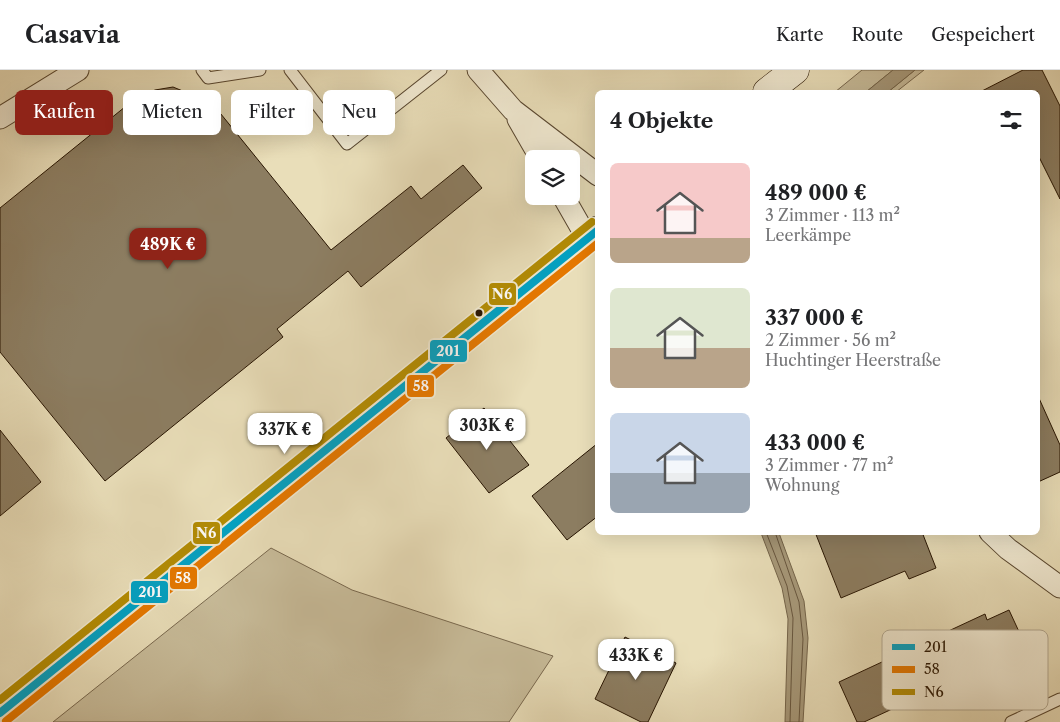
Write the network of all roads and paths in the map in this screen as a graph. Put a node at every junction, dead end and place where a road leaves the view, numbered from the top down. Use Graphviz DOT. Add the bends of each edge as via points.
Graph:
graph roads {
  1 [pos="78,70"];
  2 [pos="202,70"];
  3 [pos="260,70"];
  4 [pos="290,70"];
  5 [pos="441,70"];
  6 [pos="478,70"];
  7 [pos="795,70"];
  8 [pos="770,90"];
  9 [pos="513,110"];
  10 [pos="0,118"];
  11 [pos="536,150"];
  12 [pos="595,174"];
  13 [pos="570,205"];
  14 [pos="592,234"];
  15 [pos="993,535"];
  16 [pos="1060,587"];
  17 [pos="1060,699"];
  18 [pos="1048,705"];
  19 [pos="1037,710"];
  20 [pos="0,713"];
  21 [pos="1011,722"];
  1 -- 10 [label="street"];
  2 -- 3 [label="lane" via="208,78"];
  4 -- 5 [label="lane" via="347,144"];
  6 -- 9 [label="street"];
  7 -- 8 [label="main road"];
  9 -- 11 [label="street"];
  9 -- 12 [label="street"];
  13 -- 14 [label="street"];
  14 -- 20 [label="main road"];
  15 -- 16 [label="street"];
  17 -- 18 [label="lane"];
  19 -- 21 [label="lane"];
}
